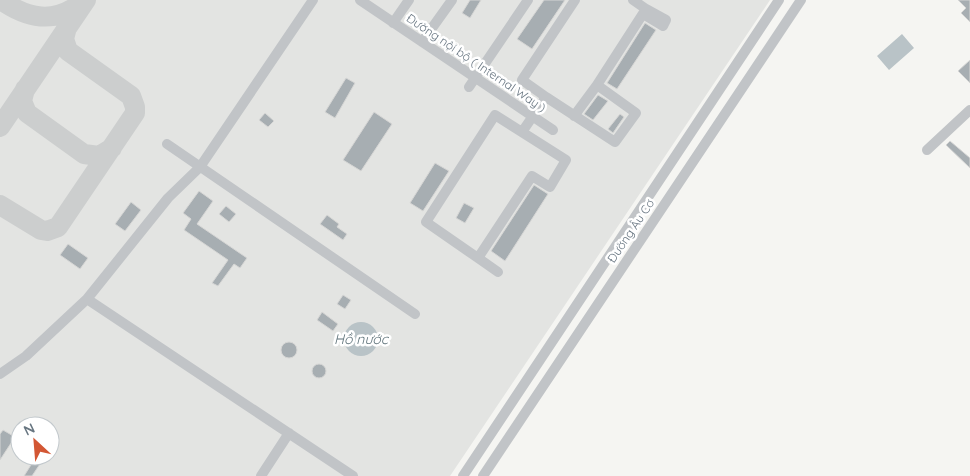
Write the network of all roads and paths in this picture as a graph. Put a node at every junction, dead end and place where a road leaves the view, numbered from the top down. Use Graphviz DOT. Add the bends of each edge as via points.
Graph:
graph roads {
  1 [pos="313,0"];
  2 [pos="360,0"];
  3 [pos="409,0"];
  4 [pos="452,0"];
  5 [pos="528,0"];
  6 [pos="575,0"];
  7 [pos="633,0"];
  8 [pos="779,0"];
  9 [pos="801,0"];
  10 [pos="393,23"];
  11 [pos="422,42"];
  12 [pos="475,78"];
  13 [pos="596,84"];
  14 [pos="469,87"];
  15 [pos="546,97"];
  16 [pos="970,110"];
  17 [pos="574,116"];
  18 [pos="533,117"];
  19 [pos="553,130"];
  20 [pos="522,132"];
  21 [pos="167,144"];
  22 [pos="927,150"];
  23 [pos="200,167"];
  24 [pos="478,258"];
  25 [pos="498,272"];
  26 [pos="88,299"];
  27 [pos="414,314"];
  28 [pos="0,374"];
  29 [pos="525,382"];
  30 [pos="540,391"];
  31 [pos="289,433"];
  32 [pos="261,476"];
  33 [pos="353,476"];
  34 [pos="463,476"];
  35 [pos="483,476"];
  1 -- 23 [label="street"];
  2 -- 10 [label="street, Đường nội bộ ( Internal Way )"];
  3 -- 10 [label="street"];
  4 -- 11 [label="street"];
  5 -- 12 [label="street"];
  6 -- 15 [label="street" via="522,80"];
  7 -- 13 [label="street" via="645,12"];
  8 -- 29 [label="street, Đường Âu Cơ"];
  9 -- 30 [label="street, Đường Âu Cơ"];
  10 -- 11 [label="street, Đường nội bộ ( Internal Way )"];
  11 -- 12 [label="street, Đường nội bộ ( Internal Way )"];
  12 -- 14 [label="street"];
  12 -- 18 [label="street, Đường nội bộ ( Internal Way )"];
  13 -- 17 [label="street"];
  13 -- 17 [label="street" via="636,113 614,142"];
  15 -- 17 [label="street"];
  15 -- 18 [label="street"];
  16 -- 22 [label="street"];
  18 -- 19 [label="street, Đường nội bộ ( Internal Way )"];
  18 -- 20 [label="street"];
  20 -- 24 [label="street" via="566,160 550,187 532,176"];
  20 -- 24 [label="street" via="496,115 426,222"];
  21 -- 23 [label="street"];
  23 -- 26 [label="street" via="168,198"];
  23 -- 27 [label="street"];
  24 -- 25 [label="street"];
  26 -- 28 [label="street" via="26,356"];
  26 -- 31 [label="street"];
  29 -- 30 [label="street"];
  29 -- 34 [label="street, Đường Âu Cơ"];
  30 -- 35 [label="street, Đường Âu Cơ"];
  31 -- 32 [label="street"];
  31 -- 33 [label="street"];
}
